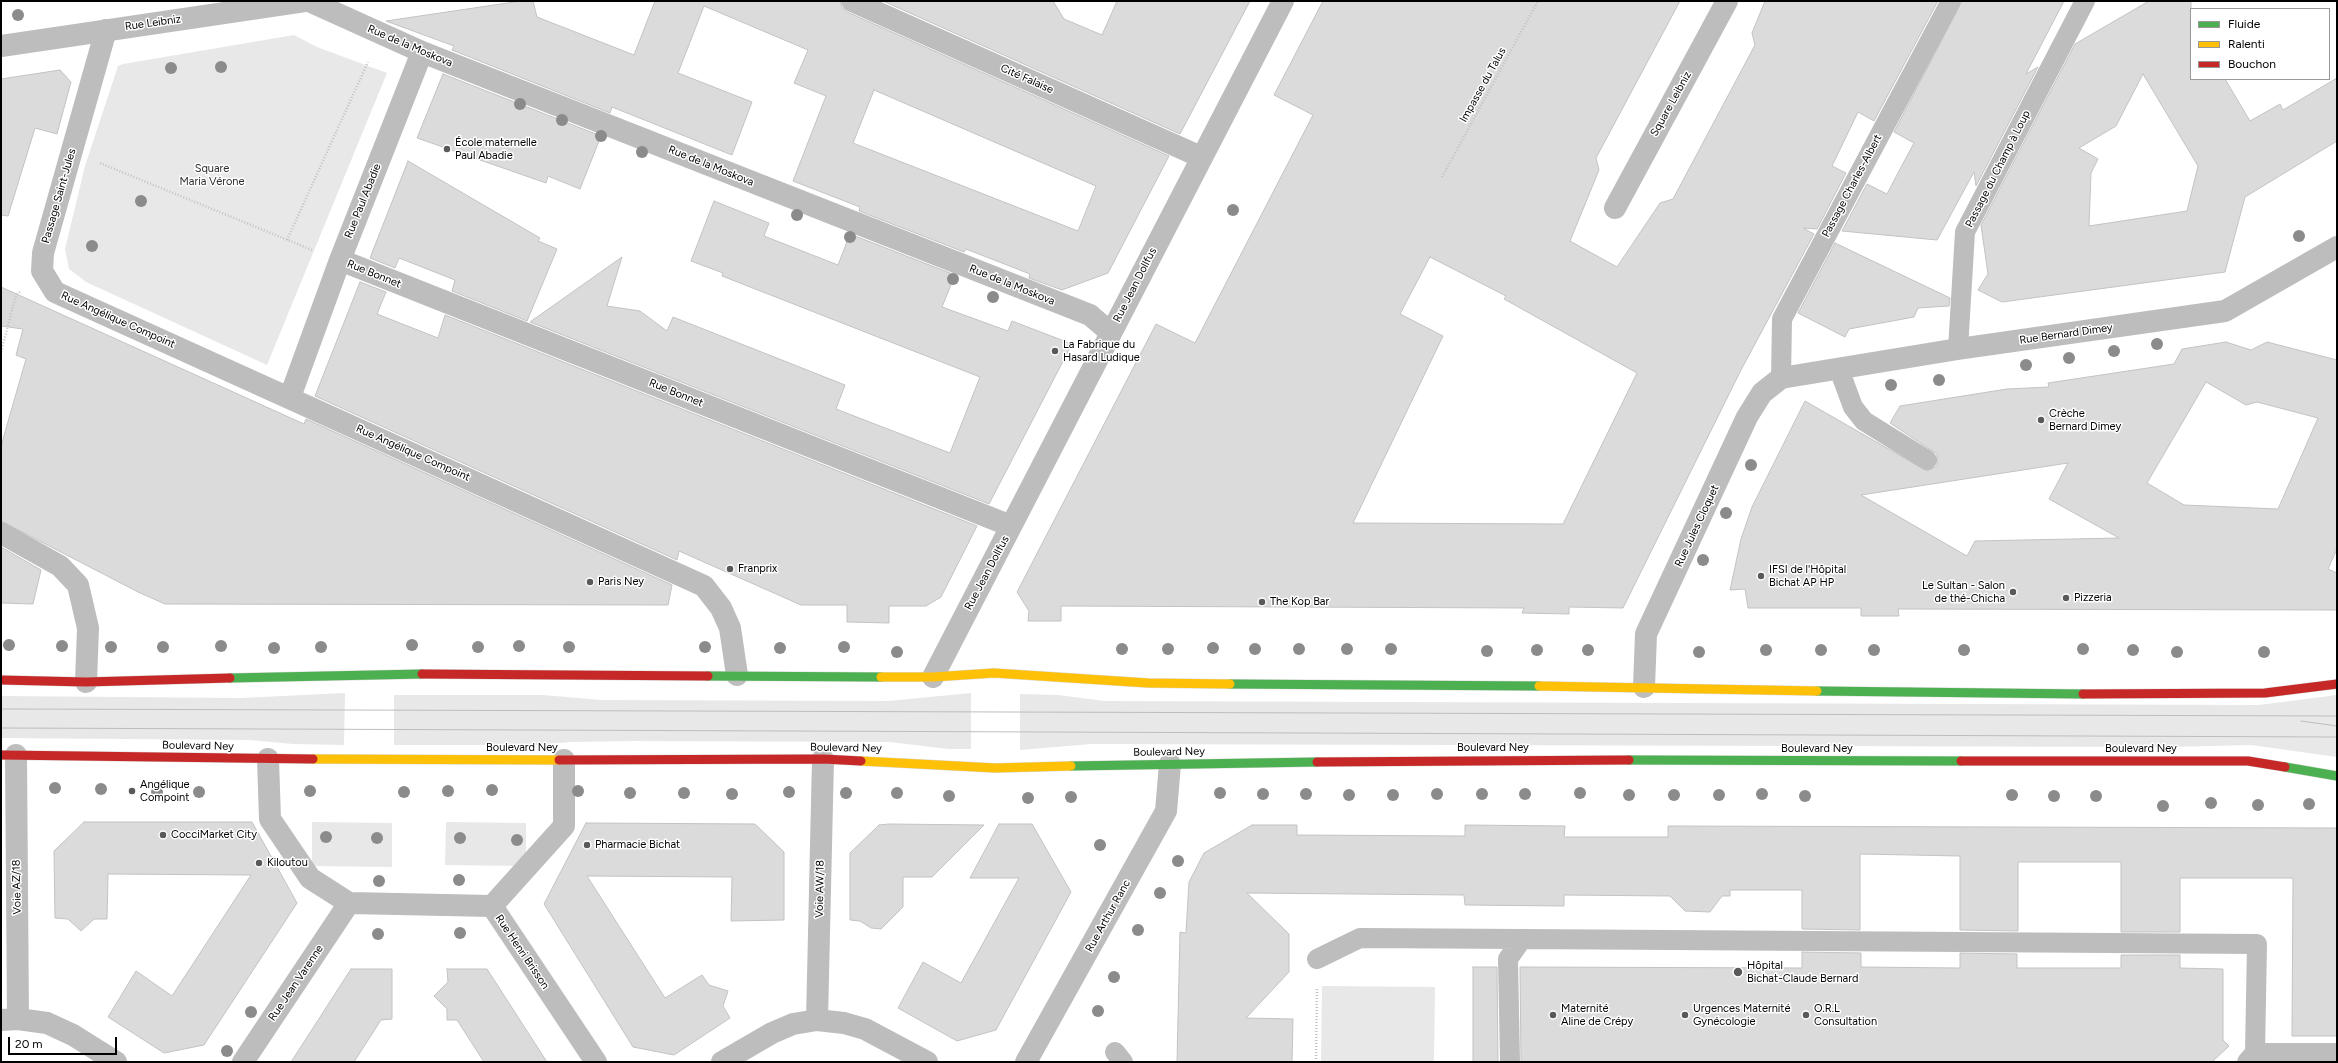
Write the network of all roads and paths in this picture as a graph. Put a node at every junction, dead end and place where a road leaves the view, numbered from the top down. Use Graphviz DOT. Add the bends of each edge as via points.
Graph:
graph roads {
  1 [pos="305,1"];
  2 [pos="309,1"];
  3 [pos="852,1"];
  4 [pos="1283,1"];
  5 [pos="1538,1"];
  6 [pos="1727,1"];
  7 [pos="1951,1"];
  8 [pos="2085,1"];
  9 [pos="106,30"];
  10 [pos="1,46"];
  11 [pos="422,52"];
  12 [pos="369,60"];
  13 [pos="72,152"];
  14 [pos="1201,157"];
  15 [pos="1442,177"];
  16 [pos="1614,208"];
  17 [pos="287,240"];
  18 [pos="2337,247"];
  19 [pos="340,260"];
  20 [pos="42,272"];
  21 [pos="1111,333"];
  22 [pos="1958,349"];
  23 [pos="1,352"];
  24 [pos="1839,369"];
  25 [pos="1781,378"];
  26 [pos="290,397"];
  27 [pos="1927,460"];
  28 [pos="1012,526"];
  29 [pos="1,534"];
  30 [pos="737,675"];
  31 [pos="933,676"];
  32 [pos="1,680"];
  33 [pos="86,682"];
  34 [pos="2337,684"];
  35 [pos="1644,687"];
  36 [pos="8,755"];
  37 [pos="268,759"];
  38 [pos="823,759"];
  39 [pos="564,760"];
  40 [pos="1170,764"];
  41 [pos="2337,776"];
  42 [pos="349,903"];
  43 [pos="492,906"];
  44 [pos="1522,939"];
  45 [pos="1317,959"];
  46 [pos="10,1019"];
  47 [pos="817,1020"];
  48 [pos="2337,1053"];
  49 [pos="2251,1058"];
  50 [pos="116,1062"];
  51 [pos="243,1062"];
  52 [pos="596,1062"];
  53 [pos="722,1062"];
  54 [pos="927,1062"];
  55 [pos="1026,1062"];
  56 [pos="1316,1062"];
  57 [pos="1510,1062"];
  1 -- 9 [label="street, Rue Leibniz"];
  2 -- 11 [label="street, Rue de la Moskova"];
  3 -- 14 [label="street, Cité Falaise"];
  4 -- 14 [label="street, Rue Jean Dollfus"];
  5 -- 15 [label="path, Impasse du Talus"];
  6 -- 16 [label="street, Square Leibniz"];
  7 -- 25 [label="lane, Passage Charles-Albert" via="1782,319"];
  8 -- 22 [label="lane, Passage du Champ à Loup" via="1965,232"];
  9 -- 10 [label="street, Rue Leibniz"];
  9 -- 13 [label="street, Passage Saint-Jules"];
  11 -- 19 [label="street, Rue Paul Abadie"];
  11 -- 21 [label="street, Rue de la Moskova" via="1090,315"];
  12 -- 17 [label="path"];
  13 -- 17 [label="path"];
  13 -- 20 [label="street, Passage Saint-Jules" via="43,253"];
  14 -- 21 [label="street, Rue Jean Dollfus"];
  17 -- 19 [label="path"];
  18 -- 22 [label="street, Rue Bernard Dimey" via="2225,311"];
  19 -- 26 [label="street, Rue Paul Abadie"];
  19 -- 28 [label="street, Rue Bonnet"];
  20 -- 23 [label="path" via="16,295"];
  20 -- 26 [label="street, Rue Angélique Compoint" via="55,292"];
  21 -- 28 [label="street, Rue Jean Dollfus"];
  22 -- 24 [label="street, Rue Bernard Dimey"];
  24 -- 25 [label="street, Rue Bernard Dimey"];
  24 -- 27 [label="lane" via="1853,407 1864,421"];
  25 -- 35 [label="street, Rue Jules Cloquet" via="1762,393 1747,417 1646,634"];
  26 -- 30 [label="street, Rue Angélique Compoint" via="704,586 721,608 730,628"];
  28 -- 31 [label="street, Rue Jean Dollfus"];
  29 -- 33 [label="street" via="60,566 78,585 88,628"];
  30 -- 31 [label="main road"];
  30 -- 33 [label="main road" via="368,674"];
  31 -- 35 [label="main road" via="994,673 1148,683"];
  32 -- 33 [label="main road"];
  34 -- 35 [label="main road" via="2264,693 2226,694 1919,693"];
  36 -- 37 [label="main road, Boulevard Ney"];
  36 -- 46 [label="street, Voie AZ/18"];
  37 -- 39 [label="main road, Boulevard Ney"];
  37 -- 42 [label="street" via="270,819 310,878"];
  38 -- 39 [label="main road, Boulevard Ney"];
  38 -- 40 [label="main road, Boulevard Ney" via="995,768"];
  38 -- 47 [label="street, Voie AW/18"];
  39 -- 43 [label="street, Rue Henri Brisson" via="564,826"];
  40 -- 41 [label="main road, Boulevard Ney" via="1392,760 2248,761"];
  40 -- 55 [label="street, Rue Arthur Ranc" via="1166,811"];
  42 -- 43 [label="street"];
  42 -- 51 [label="street, Rue Jean Varenne"];
  43 -- 52 [label="street, Rue Henri Brisson"];
  44 -- 45 [label="lane" via="1360,938"];
  44 -- 49 [label="lane" via="2257,944"];
  44 -- 57 [label="lane" via="1508,958"];
  45 -- 56 [label="path"];
  46 -- 50 [label="street" via="33,1020 62,1029"];
  47 -- 53 [label="street" via="793,1024 772,1033"];
  47 -- 54 [label="street" via="844,1023 865,1029"];
  48 -- 49 [label="lane"];
}
